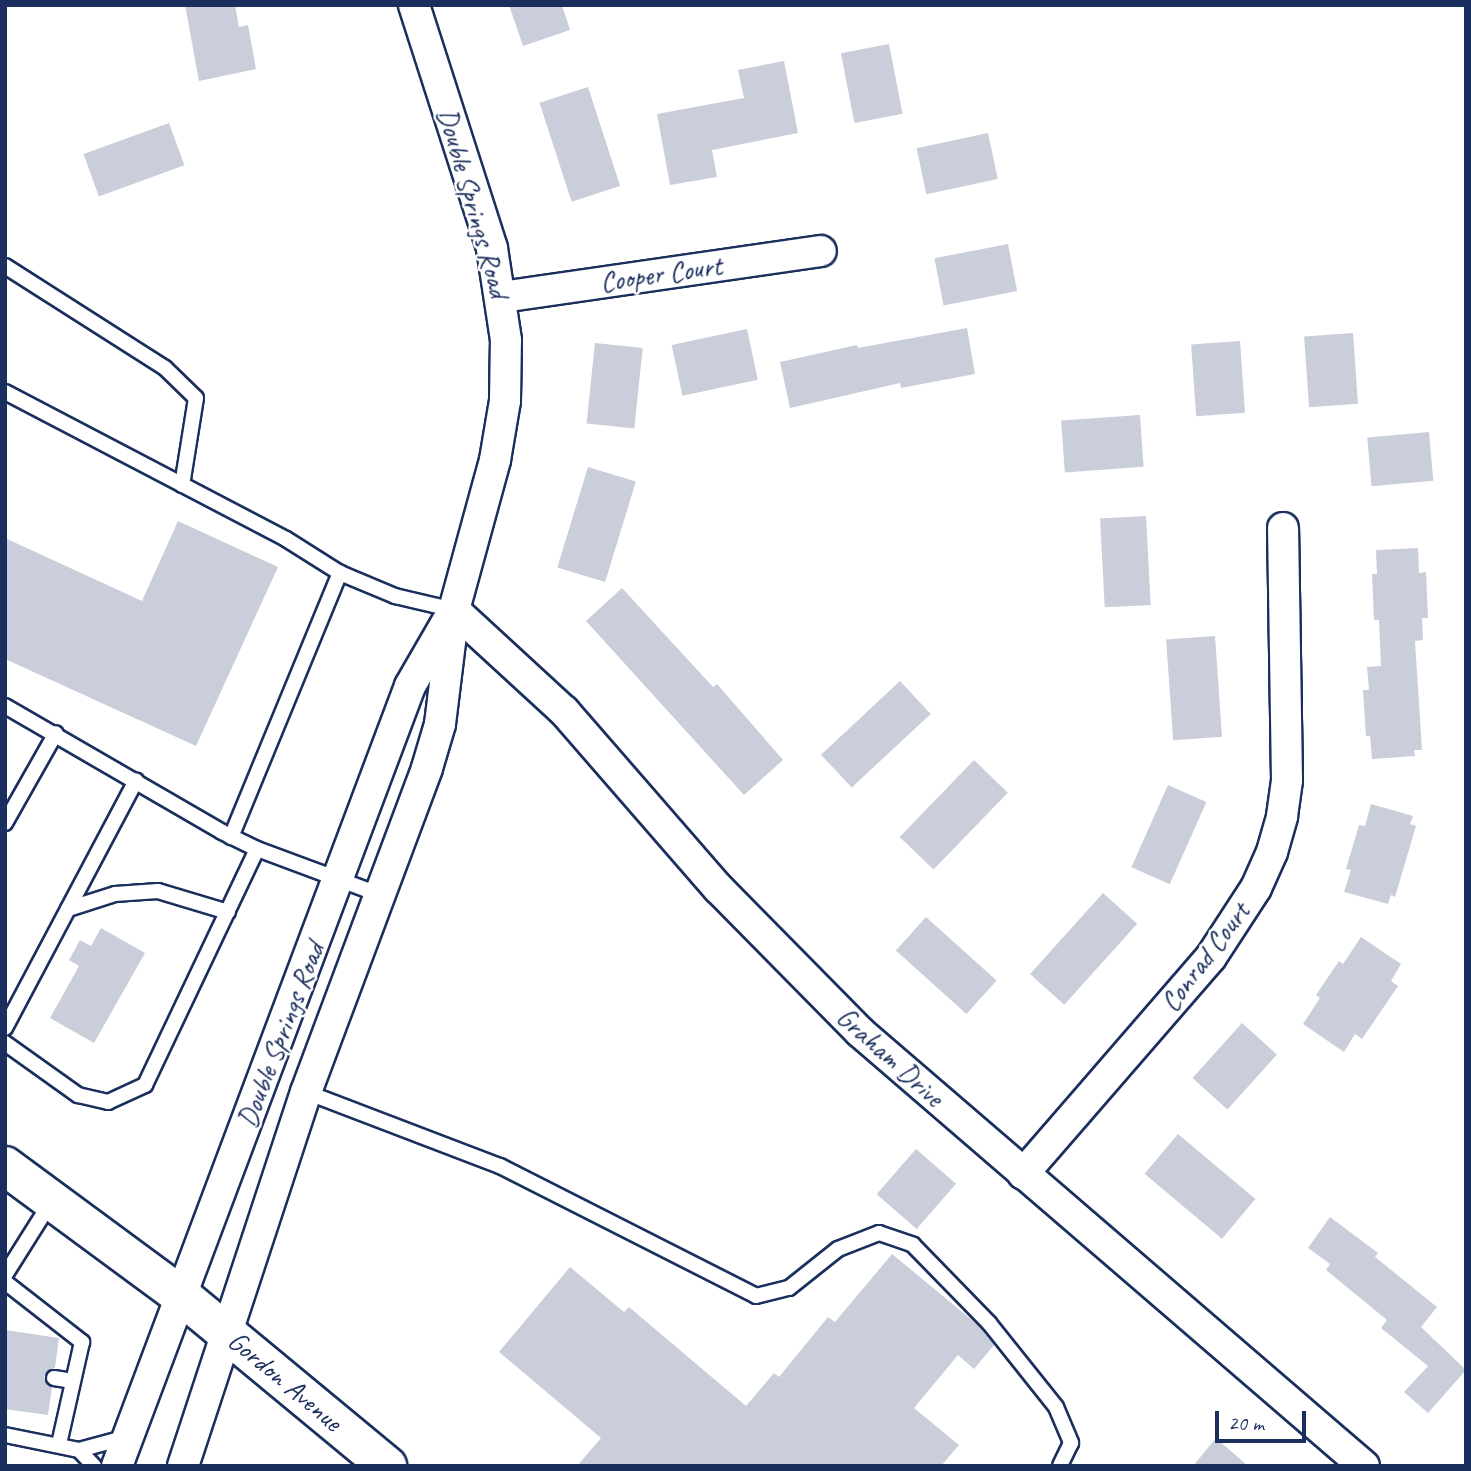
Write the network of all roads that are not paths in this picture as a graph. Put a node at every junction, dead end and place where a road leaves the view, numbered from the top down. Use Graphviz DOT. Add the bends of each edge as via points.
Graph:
graph roads {
  1 [pos="414,5"];
  2 [pos="821,251"];
  3 [pos="5,266"];
  4 [pos="502,297"];
  5 [pos="5,392"];
  6 [pos="182,485"];
  7 [pos="1283,528"];
  8 [pos="340,573"];
  9 [pos="454,610"];
  10 [pos="5,706"];
  11 [pos="56,733"];
  12 [pos="136,780"];
  13 [pos="5,823"];
  14 [pos="231,837"];
  15 [pos="257,849"];
  16 [pos="339,881"];
  17 [pos="378,894"];
  18 [pos="68,909"];
  19 [pos="228,912"];
  20 [pos="5,1028"];
  21 [pos="5,1042"];
  22 [pos="306,1092"];
  23 [pos="5,1166"];
  24 [pos="1023,1174"];
  25 [pos="52,1200"];
  26 [pos="5,1275"];
  27 [pos="5,1282"];
  28 [pos="183,1297"];
  29 [pos="228,1333"];
  30 [pos="54,1378"];
  31 [pos="73,1381"];
  32 [pos="5,1435"];
  33 [pos="129,1436"];
  34 [pos="59,1444"];
  35 [pos="79,1450"];
  36 [pos="94,1466"];
  37 [pos="117,1466"];
  38 [pos="183,1466"];
  39 [pos="387,1466"];
  40 [pos="1060,1466"];
  41 [pos="1364,1466"];
  1 -- 4 [label="street, Double Springs Road" via="492,248"];
  2 -- 4 [label="street, Cooper Court"];
  3 -- 6 [label="lane" via="165,368 196,398"];
  4 -- 9 [label="street, Double Springs Road" via="505,401 495,460"];
  5 -- 6 [label="lane"];
  6 -- 8 [label="lane"];
  7 -- 24 [label="street, Conrad Court" via="1287,780 1272,852 1242,912 1211,957"];
  8 -- 9 [label="lane" via="395,596"];
  8 -- 14 [label="lane"];
  9 -- 16 [label="street, Double Springs Road" via="410,686"];
  9 -- 17 [label="street, Double Springs Road" via="440,724"];
  9 -- 24 [label="street, Graham Drive" via="564,711 711,880 822,996"];
  10 -- 11 [label="lane"];
  11 -- 12 [label="lane"];
  11 -- 13 [label="lane"];
  12 -- 14 [label="lane"];
  12 -- 18 [label="lane"];
  14 -- 15 [label="lane"];
  15 -- 16 [label="lane"];
  15 -- 19 [label="lane"];
  16 -- 17 [label="lane"];
  16 -- 28 [label="street, Double Springs Road"];
  17 -- 22 [label="street, Double Springs Road"];
  18 -- 19 [label="lane" via="115,894 158,891"];
  18 -- 20 [label="lane"];
  19 -- 21 [label="lane" via="145,1085 108,1102 78,1095"];
  22 -- 29 [label="street, Double Springs Road"];
  22 -- 40 [label="lane" via="500,1166 756,1296 789,1287 838,1249 879,1233 914,1245 989,1324 1056,1407 1071,1443"];
  23 -- 25 [label="main road, Gordon Avenue"];
  24 -- 41 [label="street, Graham Drive"];
  25 -- 26 [label="lane"];
  25 -- 28 [label="main road, Gordon Avenue"];
  27 -- 31 [label="lane" via="82,1342"];
  28 -- 29 [label="main road, Gordon Avenue"];
  28 -- 33 [label="street, Double Springs Road"];
  29 -- 38 [label="street, Double Springs Road"];
  29 -- 39 [label="main road, Gordon Avenue"];
  30 -- 31 [label="lane"];
  31 -- 34 [label="lane"];
  32 -- 34 [label="lane"];
  33 -- 35 [label="lane"];
  33 -- 37 [label="street, Double Springs Road"];
  34 -- 35 [label="lane"];
  35 -- 36 [label="lane"];
}
